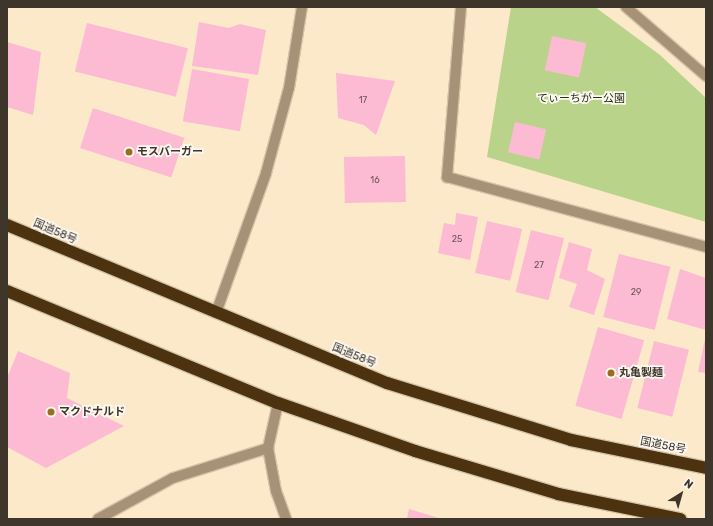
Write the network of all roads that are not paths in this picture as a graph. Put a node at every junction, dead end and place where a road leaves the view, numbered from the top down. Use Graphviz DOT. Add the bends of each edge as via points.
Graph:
graph roads {
  1 [pos="302,7"];
  2 [pos="461,7"];
  3 [pos="626,7"];
  4 [pos="706,76"];
  5 [pos="7,225"];
  6 [pos="706,247"];
  7 [pos="7,291"];
  8 [pos="216,313"];
  9 [pos="278,403"];
  10 [pos="268,448"];
  11 [pos="706,468"];
  12 [pos="98,519"];
  13 [pos="286,519"];
  14 [pos="680,519"];
  1 -- 8 [label="street" via="289,88 266,173"];
  2 -- 6 [label="street" via="447,177"];
  3 -- 4 [label="street"];
  5 -- 8 [label="highway, 国道58号"];
  7 -- 9 [label="highway"];
  8 -- 11 [label="highway, 国道58号" via="387,383 571,440"];
  9 -- 10 [label="street"];
  9 -- 14 [label="highway" via="415,451 558,494"];
  10 -- 12 [label="street" via="173,478"];
  10 -- 13 [label="street" via="276,492"];
}
